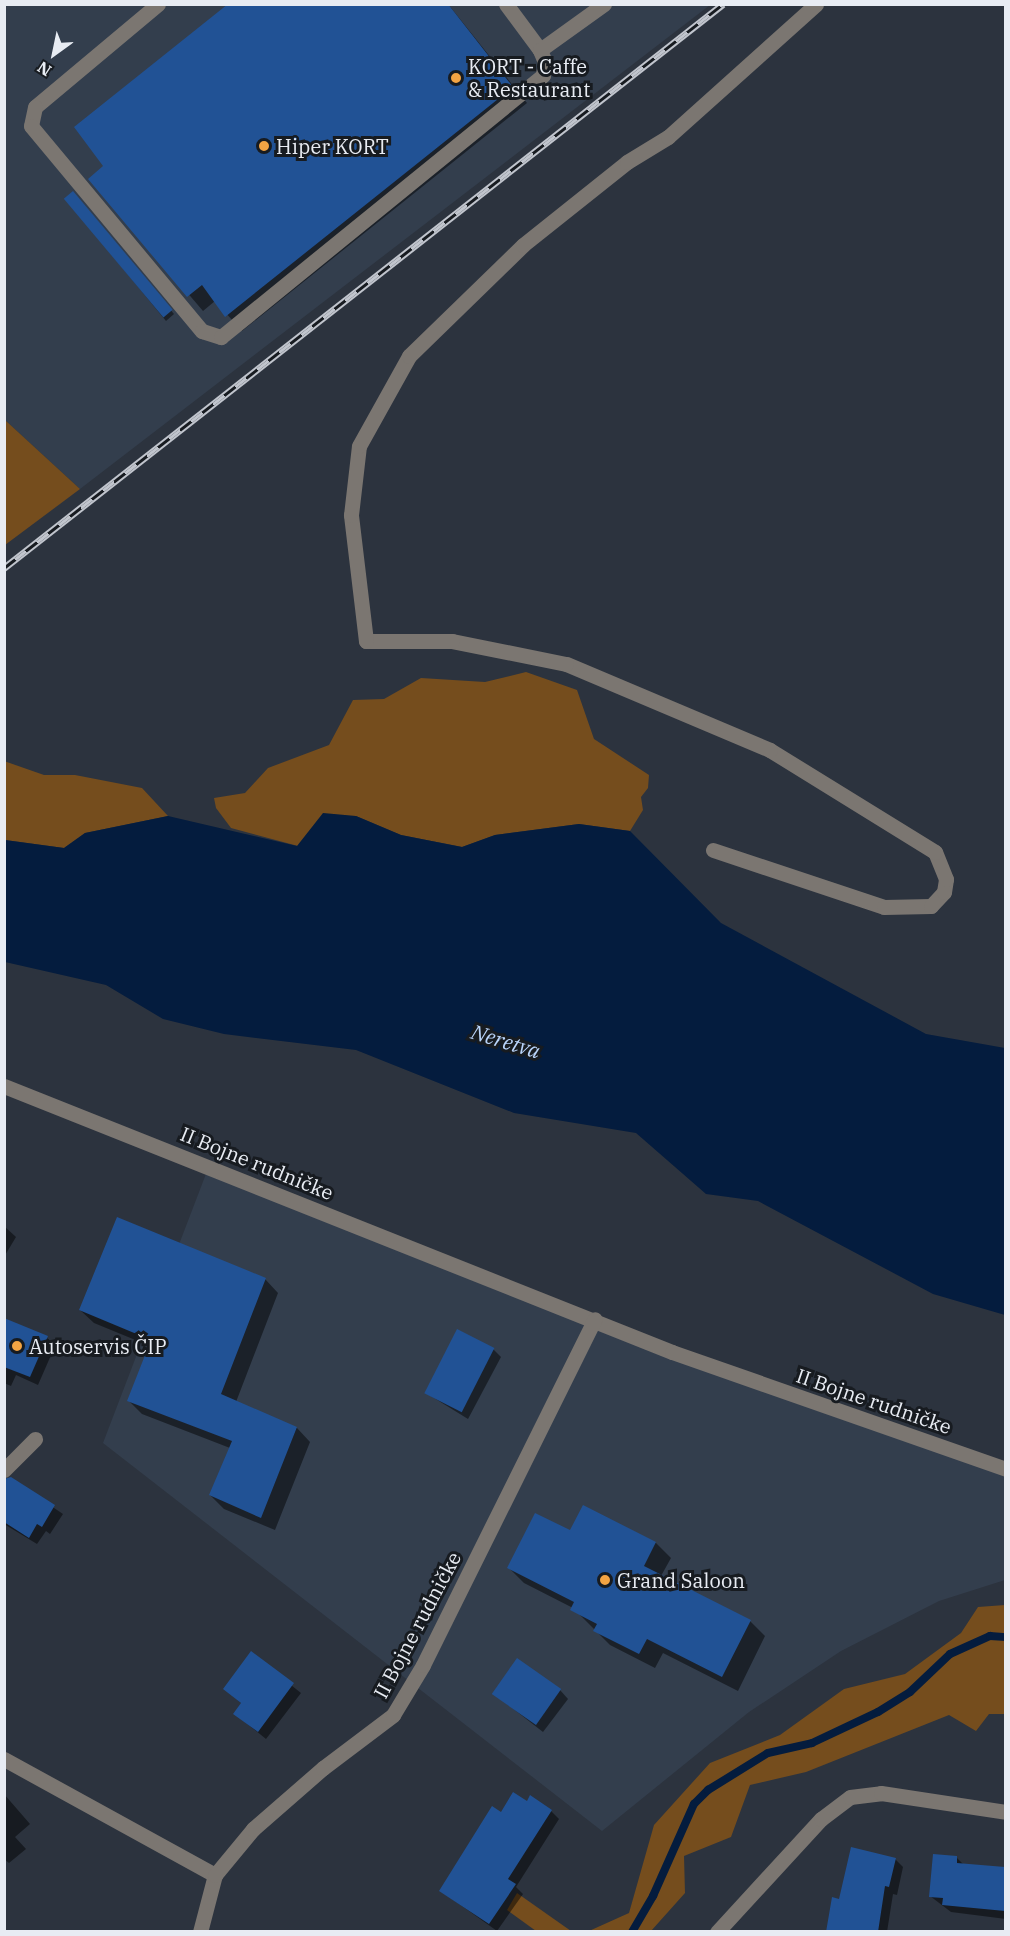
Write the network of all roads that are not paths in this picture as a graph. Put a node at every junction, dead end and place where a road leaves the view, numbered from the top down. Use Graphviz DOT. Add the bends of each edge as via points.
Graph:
graph roads {
  1 [pos="158,4"];
  2 [pos="506,4"];
  3 [pos="604,4"];
  4 [pos="816,4"];
  5 [pos="540,50"];
  6 [pos="713,850"];
  7 [pos="4,1086"];
  8 [pos="595,1319"];
  9 [pos="35,1439"];
  10 [pos="1005,1469"];
  11 [pos="4,1470"];
  12 [pos="4,1760"];
  13 [pos="1005,1812"];
  14 [pos="215,1875"];
  15 [pos="200,1932"];
  16 [pos="717,1932"];
  1 -- 5 [label="street" via="35,107 31,126 202,331 221,337 536,84 543,75 545,62"];
  2 -- 5 [label="street"];
  3 -- 5 [label="street"];
  4 -- 6 [label="street" via="668,137 627,162 524,245 417,348 359,446 351,515 366,641 453,641 566,664 770,750 934,852 946,879 944,892 930,906 884,908"];
  7 -- 8 [label="street, II Bojne rudničke"];
  8 -- 10 [label="street, II Bojne rudničke" via="672,1352"];
  8 -- 14 [label="street, II Bojne rudničke" via="423,1665 393,1715 323,1768 253,1829"];
  9 -- 11 [label="street"];
  12 -- 14 [label="street"];
  13 -- 16 [label="street" via="881,1793 850,1797 821,1819"];
  14 -- 15 [label="street, II Bojne rudničke"];
}
